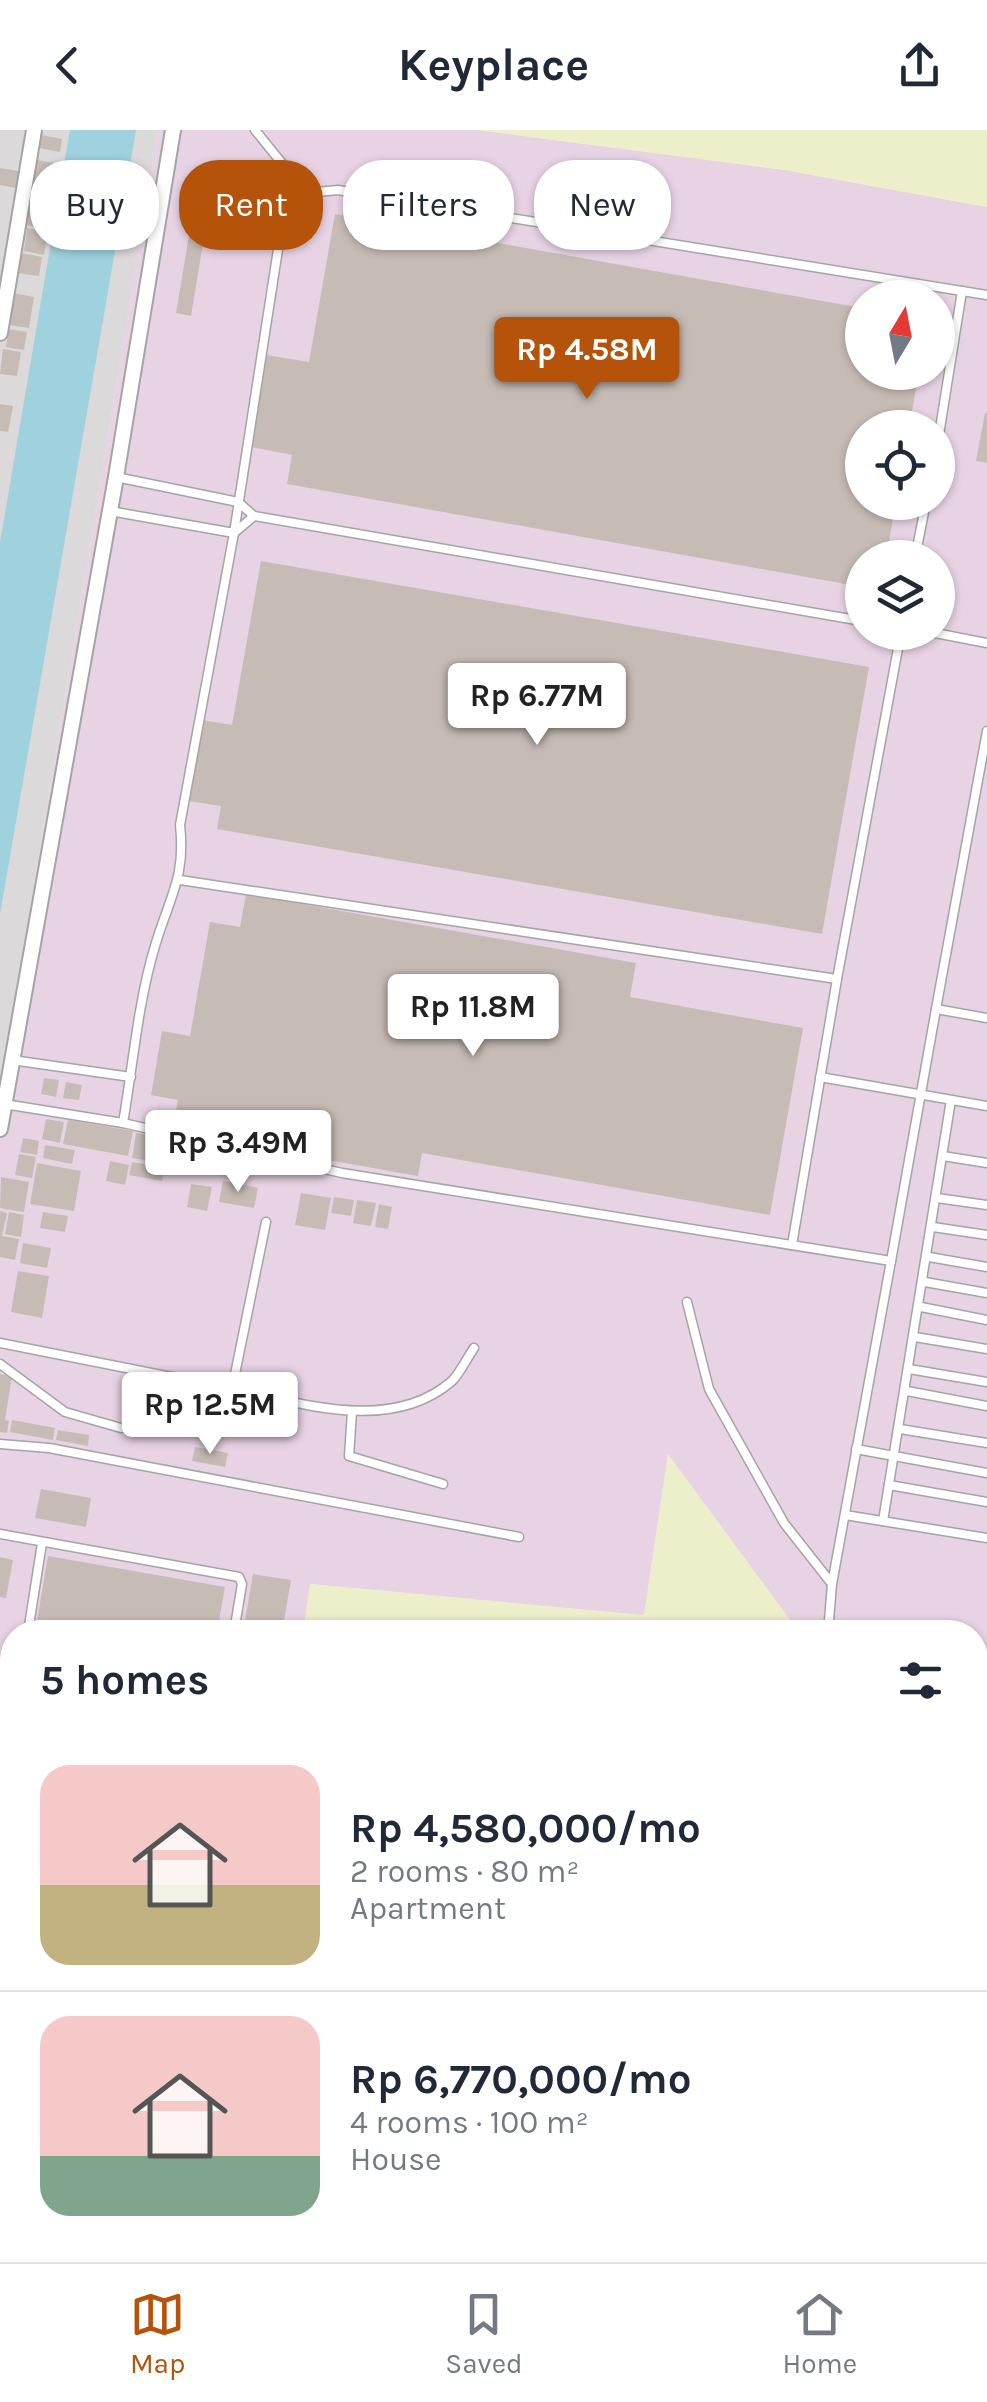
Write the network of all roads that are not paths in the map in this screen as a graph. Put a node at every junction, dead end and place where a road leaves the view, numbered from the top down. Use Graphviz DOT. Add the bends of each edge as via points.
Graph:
graph roads {
  1 [pos="34,130"];
  2 [pos="173,130"];
  3 [pos="254,130"];
  4 [pos="279,160"];
  5 [pos="323,191"];
  6 [pos="278,250"];
  7 [pos="962,291"];
  8 [pos="987,294"];
  9 [pos="0,333"];
  10 [pos="943,410"];
  11 [pos="116,477"];
  12 [pos="238,502"];
  13 [pos="110,511"];
  14 [pos="254,516"];
  15 [pos="234,533"];
  16 [pos="845,617"];
  17 [pos="955,637"];
  18 [pos="987,643"];
  19 [pos="898,650"];
  20 [pos="987,731"];
  21 [pos="180,880"];
  22 [pos="837,979"];
  23 [pos="936,1009"];
  24 [pos="987,1018"];
  25 [pos="12,1060"];
  26 [pos="131,1077"];
  27 [pos="820,1077"];
  28 [pos="920,1096"];
  29 [pos="951,1100"];
  30 [pos="4,1104"];
  31 [pos="987,1106"];
  32 [pos="122,1123"];
  33 [pos="0,1128"];
  34 [pos="944,1156"];
  35 [pos="987,1163"];
  36 [pos="937,1198"];
  37 [pos="987,1206"];
  38 [pos="266,1222"];
  39 [pos="933,1227"];
  40 [pos="987,1235"];
  41 [pos="792,1245"];
  42 [pos="928,1258"];
  43 [pos="891,1261"];
  44 [pos="987,1267"];
  45 [pos="924,1282"];
  46 [pos="987,1293"];
  47 [pos="686,1302"];
  48 [pos="920,1308"];
  49 [pos="987,1320"];
  50 [pos="915,1337"];
  51 [pos="0,1343"];
  52 [pos="474,1348"];
  53 [pos="987,1349"];
  54 [pos="0,1364"];
  55 [pos="909,1369"];
  56 [pos="987,1382"];
  57 [pos="232,1390"];
  58 [pos="907,1390"];
  59 [pos="987,1406"];
  60 [pos="352,1412"];
  61 [pos="121,1428"];
  62 [pos="900,1429"];
  63 [pos="987,1443"];
  64 [pos="0,1444"];
  65 [pos="856,1449"];
  66 [pos="895,1456"];
  67 [pos="987,1472"];
  68 [pos="443,1484"];
  69 [pos="890,1485"];
  70 [pos="987,1502"];
  71 [pos="845,1514"];
  72 [pos="883,1521"];
  73 [pos="0,1534"];
  74 [pos="519,1537"];
  75 [pos="987,1538"];
  76 [pos="42,1542"];
  77 [pos="832,1584"];
  78 [pos="30,1620"];
  79 [pos="236,1620"];
  80 [pos="829,1620"];
  1 -- 9 [label="street"];
  2 -- 11 [label="street"];
  3 -- 4 [label="lane"];
  5 -- 7 [label="lane"];
  6 -- 12 [label="lane"];
  7 -- 8 [label="lane"];
  7 -- 10 [label="lane"];
  11 -- 12 [label="lane"];
  11 -- 13 [label="street"];
  12 -- 14 [label="lane"];
  12 -- 15 [label="lane"];
  13 -- 15 [label="lane"];
  13 -- 25 [label="street"];
  14 -- 15 [label="lane"];
  14 -- 16 [label="lane"];
  15 -- 21 [label="lane" via="180,825"];
  17 -- 18 [label="lane"];
  19 -- 22 [label="lane"];
  20 -- 23 [label="lane"];
  21 -- 22 [label="lane"];
  21 -- 26 [label="lane" via="154,946"];
  22 -- 27 [label="lane"];
  23 -- 24 [label="lane"];
  23 -- 28 [label="lane"];
  25 -- 26 [label="lane"];
  25 -- 30 [label="street"];
  26 -- 32 [label="lane"];
  27 -- 28 [label="lane"];
  27 -- 41 [label="lane"];
  28 -- 29 [label="lane"];
  28 -- 43 [label="lane"];
  29 -- 31 [label="lane"];
  29 -- 34 [label="lane"];
  30 -- 32 [label="lane"];
  30 -- 33 [label="street"];
  32 -- 41 [label="lane" via="342,1174"];
  34 -- 35 [label="lane"];
  34 -- 36 [label="lane"];
  36 -- 37 [label="lane"];
  36 -- 39 [label="lane"];
  38 -- 57 [label="lane"];
  39 -- 40 [label="lane"];
  39 -- 42 [label="lane"];
  41 -- 43 [label="lane"];
  42 -- 44 [label="lane"];
  42 -- 45 [label="lane"];
  43 -- 65 [label="lane"];
  45 -- 46 [label="lane"];
  45 -- 48 [label="lane"];
  47 -- 77 [label="lane" via="709,1389 784,1523"];
  48 -- 49 [label="lane"];
  48 -- 50 [label="lane"];
  50 -- 53 [label="lane"];
  50 -- 55 [label="lane"];
  51 -- 57 [label="lane"];
  52 -- 60 [label="lane" via="452,1380 422,1398"];
  54 -- 61 [label="lane" via="64,1412"];
  55 -- 56 [label="lane"];
  55 -- 58 [label="lane"];
  57 -- 60 [label="lane"];
  58 -- 59 [label="lane"];
  58 -- 62 [label="lane"];
  60 -- 68 [label="lane" via="349,1456"];
  62 -- 63 [label="lane"];
  62 -- 66 [label="lane"];
  64 -- 74 [label="lane"];
  65 -- 66 [label="lane"];
  65 -- 71 [label="lane"];
  66 -- 67 [label="lane"];
  66 -- 69 [label="lane"];
  69 -- 70 [label="lane"];
  69 -- 72 [label="lane"];
  71 -- 72 [label="lane"];
  71 -- 77 [label="lane"];
  72 -- 75 [label="lane"];
  73 -- 76 [label="lane"];
  76 -- 78 [label="lane"];
  76 -- 79 [label="lane" via="239,1576"];
  77 -- 80 [label="lane"];
}
